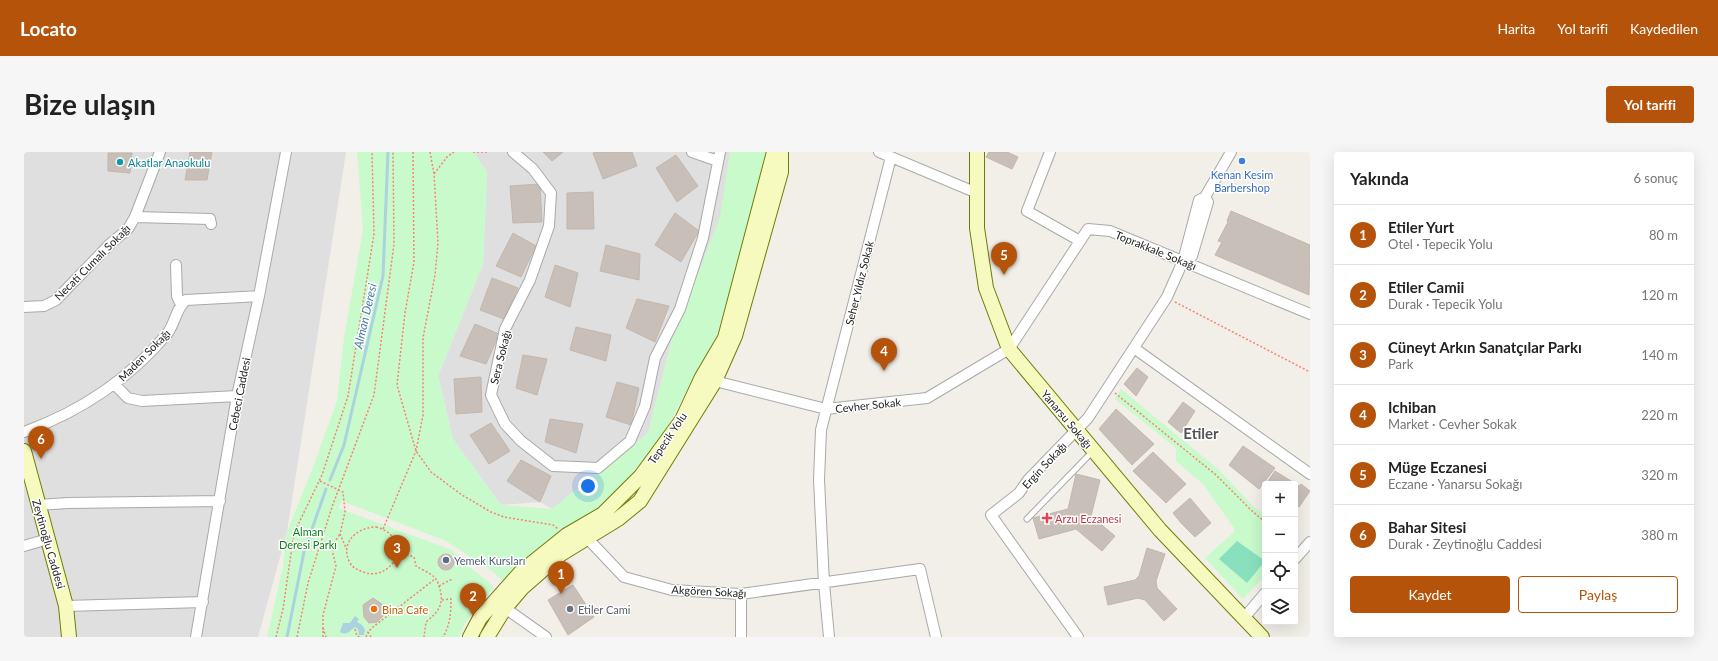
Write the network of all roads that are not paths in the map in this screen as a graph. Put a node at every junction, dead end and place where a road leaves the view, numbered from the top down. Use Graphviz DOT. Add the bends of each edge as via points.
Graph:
graph roads {
  1 [pos="160,152"];
  2 [pos="286,152"];
  3 [pos="513,152"];
  4 [pos="692,152"];
  5 [pos="774,152"];
  6 [pos="781,152"];
  7 [pos="879,152"];
  8 [pos="977,152"];
  9 [pos="1050,152"];
  10 [pos="1230,152"];
  11 [pos="719,156"];
  12 [pos="891,157"];
  13 [pos="977,193"];
  14 [pos="135,217"];
  15 [pos="211,224"];
  16 [pos="1080,241"];
  17 [pos="1182,261"];
  18 [pos="176,265"];
  19 [pos="260,296"];
  20 [pos="180,305"];
  21 [pos="24,307"];
  22 [pos="1310,314"];
  23 [pos="1134,348"];
  24 [pos="1009,349"];
  25 [pos="709,379"];
  26 [pos="114,384"];
  27 [pos="237,396"];
  28 [pos="826,409"];
  29 [pos="1077,430"];
  30 [pos="24,432"];
  31 [pos="1094,450"];
  32 [pos="24,451"];
  33 [pos="1310,474"];
  34 [pos="220,501"];
  35 [pos="38,505"];
  36 [pos="1027,520"];
  37 [pos="578,534"];
  38 [pos="48,539"];
  39 [pos="1310,542"];
  40 [pos="24,546"];
  41 [pos="1298,556"];
  42 [pos="824,583"];
  43 [pos="741,594"];
  44 [pos="1262,597"];
  45 [pos="203,602"];
  46 [pos="500,604"];
  47 [pos="66,606"];
  48 [pos="1244,618"];
  49 [pos="531,626"];
  50 [pos="1256,635"];
  51 [pos="69,637"];
  52 [pos="196,637"];
  53 [pos="470,637"];
  54 [pos="487,637"];
  55 [pos="537,637"];
  56 [pos="546,637"];
  57 [pos="742,637"];
  58 [pos="829,637"];
  59 [pos="936,637"];
  60 [pos="1078,637"];
  1 -- 14 [label="street, Necati Cumalı Sokağı"];
  2 -- 19 [label="street, Cebeci Caddesi"];
  3 -- 11 [label="street, Sera Sokağı" via="532,169 551,193 549,226 530,280 506,329 491,395 506,424 521,441 553,466 598,468 630,441 645,406 655,358 680,309 704,238"];
  4 -- 11 [label="street"];
  5 -- 25 [label="main road, Tepecik Yolu" via="725,338"];
  6 -- 25 [label="main road, Tepecik Yolu" via="781,172 736,336"];
  7 -- 12 [label="street"];
  8 -- 13 [label="main road, Yanarsu Sokağı"];
  9 -- 16 [label="street" via="1027,211"];
  10 -- 17 [label="street, Ergin Sokağı" via="1205,197 1199,200"];
  12 -- 13 [label="street"];
  12 -- 28 [label="street, Seher Yıldız Sokak"];
  13 -- 24 [label="main road, Yanarsu Sokağı" via="977,228 986,288"];
  14 -- 15 [label="street" via="210,219"];
  14 -- 21 [label="street, Necati Cumalı Sokağı" via="128,229 56,300 44,306"];
  16 -- 17 [label="street, Toprakkale Sokağı" via="1088,229 1110,231"];
  16 -- 24 [label="street, Toprakkale Sokağı"];
  17 -- 22 [label="street, Toprakkale Sokağı"];
  17 -- 23 [label="street, Ergin Sokağı" via="1167,297"];
  18 -- 20 [label="street" via="177,296"];
  19 -- 20 [label="street" via="195,298"];
  19 -- 27 [label="street, Cebeci Caddesi"];
  20 -- 26 [label="street, Maden Sokağı" via="168,333"];
  23 -- 29 [label="street, Ergin Sokağı" via="1088,418"];
  23 -- 33 [label="street"];
  24 -- 28 [label="street, Cevher Sokak" via="927,398"];
  24 -- 29 [label="main road, Yanarsu Sokağı"];
  25 -- 28 [label="street, Cevher Sokak"];
  25 -- 37 [label="main road, Tepecik Yolu" via="641,476 603,514"];
  26 -- 27 [label="street" via="128,398 142,401"];
  26 -- 30 [label="street, Maden Sokağı" via="46,425"];
  27 -- 34 [label="street, Cebeci Caddesi"];
  28 -- 42 [label="street, Seher Yıldız Sokak" via="821,430 818,480"];
  29 -- 31 [label="main road, Yanarsu Sokağı"];
  29 -- 60 [label="street, Ergin Sokağı" via="1028,480 1019,493 991,515"];
  31 -- 36 [label="lane"];
  31 -- 48 [label="main road, Yanarsu Sokağı" via="1160,530"];
  32 -- 35 [label="main road, Zeytinoğlu Caddesi"];
  34 -- 35 [label="street"];
  34 -- 45 [label="street, Cebeci Caddesi"];
  35 -- 38 [label="main road, Zeytinoğlu Caddesi"];
  37 -- 43 [label="street, Akgören Sokağı" via="624,577 672,590"];
  37 -- 46 [label="main road, Tepecik Yolu" via="561,554"];
  37 -- 46 [label="main road, Tepecik Yolu" via="521,572"];
  38 -- 40 [label="street"];
  38 -- 47 [label="main road, Zeytinoğlu Caddesi"];
  39 -- 41 [label="street"];
  42 -- 43 [label="street, Akgören Sokağı"];
  42 -- 58 [label="street"];
  42 -- 59 [label="street, Akgören Sokağı" via="920,569"];
  43 -- 57 [label="street"];
  44 -- 48 [label="street"];
  45 -- 47 [label="street"];
  45 -- 52 [label="street, Cebeci Caddesi"];
  46 -- 49 [label="street"];
  46 -- 53 [label="main road, Tepecik Yolu" via="480,618"];
  46 -- 54 [label="main road, Tepecik Yolu"];
  47 -- 51 [label="main road, Zeytinoğlu Caddesi"];
  48 -- 50 [label="main road, Yanarsu Sokağı"];
  49 -- 55 [label="street"];
  49 -- 56 [label="street"];
}
